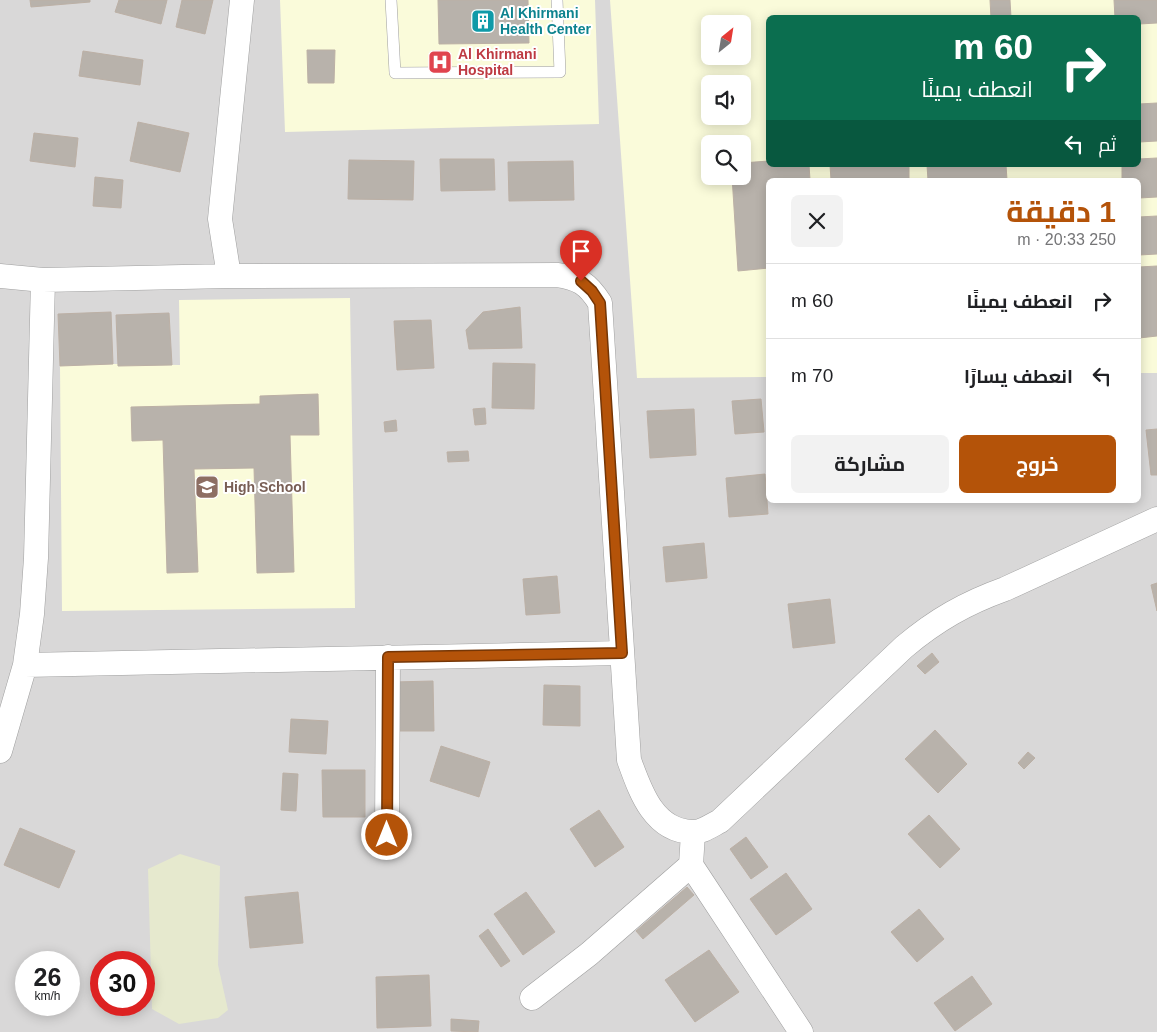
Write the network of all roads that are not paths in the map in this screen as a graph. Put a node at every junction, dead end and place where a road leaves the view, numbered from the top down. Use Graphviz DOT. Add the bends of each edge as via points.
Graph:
graph roads {
  1 [pos="242,0"];
  2 [pos="391,0"];
  3 [pos="557,0"];
  4 [pos="0,276"];
  5 [pos="229,276"];
  6 [pos="43,280"];
  7 [pos="1157,519"];
  8 [pos="622,653"];
  9 [pos="388,657"];
  10 [pos="26,665"];
  11 [pos="0,751"];
  12 [pos="692,833"];
  13 [pos="387,835"];
  14 [pos="691,865"];
  15 [pos="532,998"];
  16 [pos="801,1032"];
  1 -- 5 [label="street" via="220,219"];
  2 -- 3 [label="lane" via="396,73 405,73 560,72"];
  4 -- 6 [label="street"];
  5 -- 6 [label="street"];
  5 -- 8 [label="street" via="557,275 581,281 592,291 600,303"];
  6 -- 10 [label="street" via="36,558"];
  7 -- 12 [label="street" via="979,598 936,622 904,647 720,821"];
  8 -- 9 [label="street"];
  8 -- 12 [label="street" via="629,760 637,782 647,804 661,820"];
  9 -- 10 [label="street"];
  9 -- 13 [label="street"];
  10 -- 11 [label="street"];
  12 -- 14 [label="street"];
  14 -- 15 [label="street" via="589,954"];
  14 -- 16 [label="street"];
}
